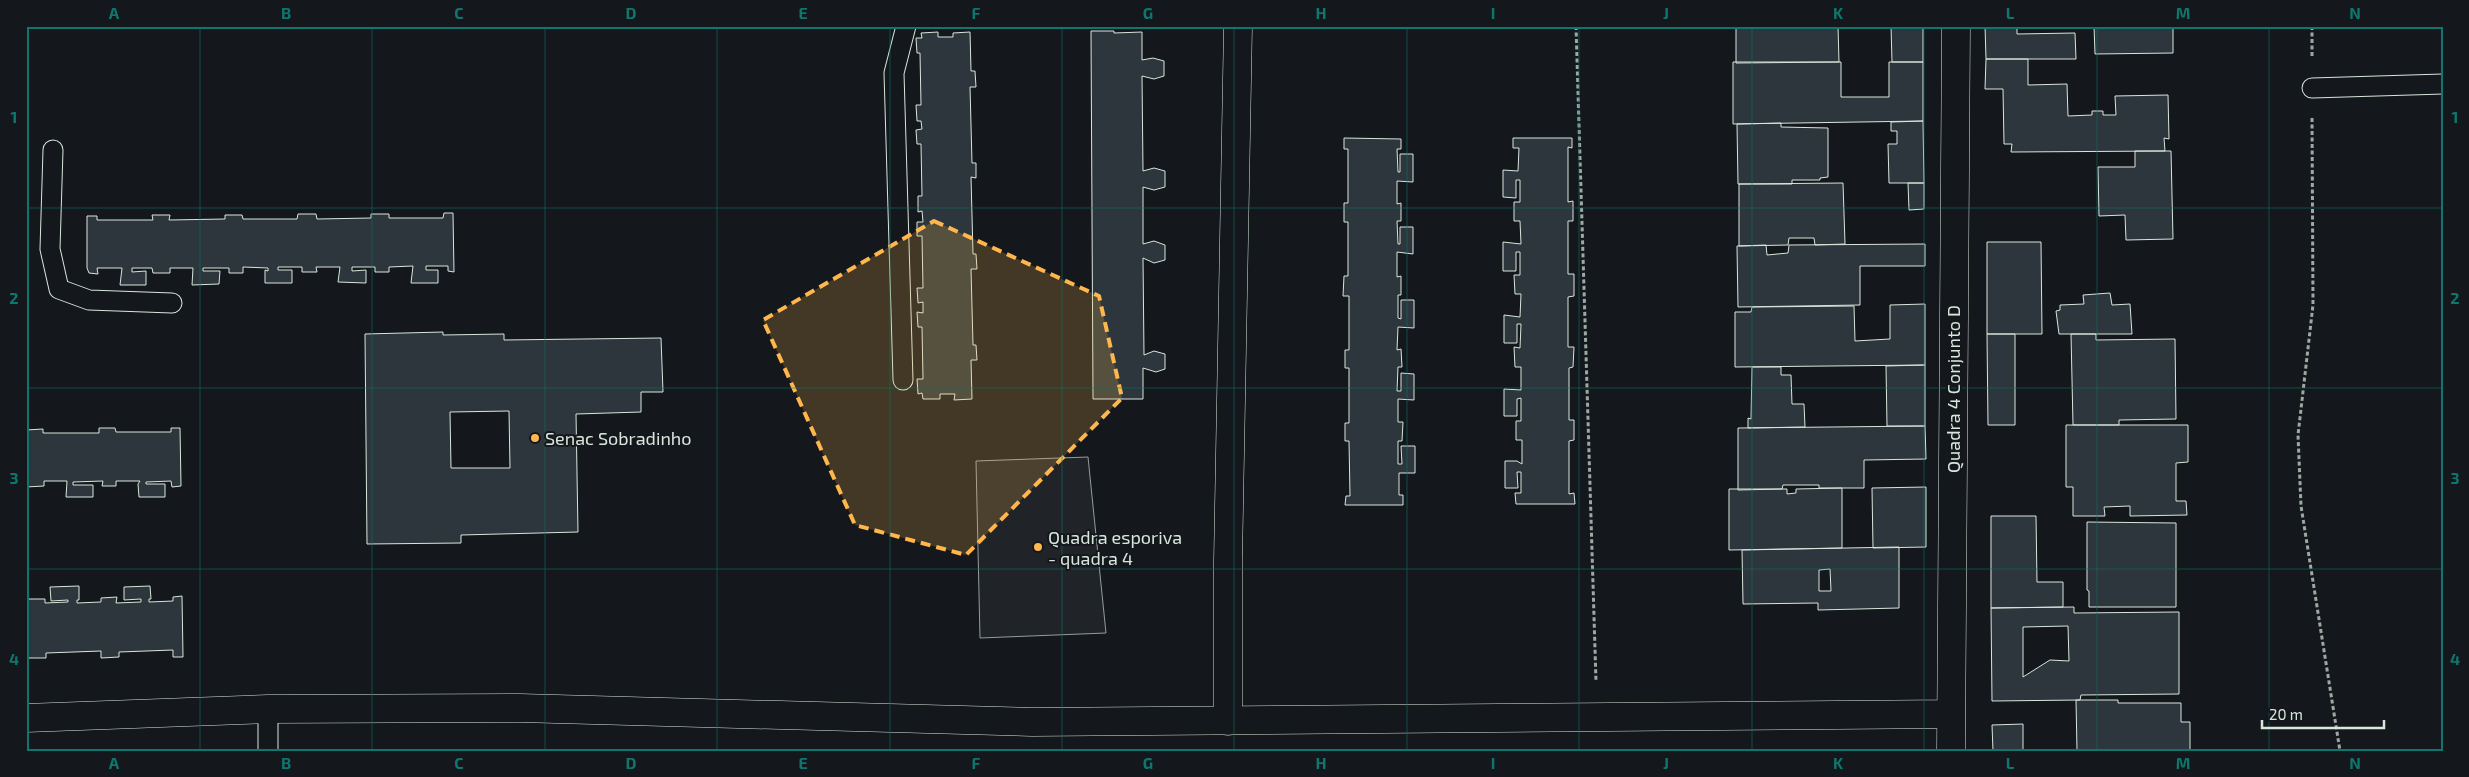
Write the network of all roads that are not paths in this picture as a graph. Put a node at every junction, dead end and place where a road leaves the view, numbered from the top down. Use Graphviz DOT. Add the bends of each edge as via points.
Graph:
graph roads {
  1 [pos="906,26"];
  2 [pos="1238,26"];
  3 [pos="1956,26"];
  4 [pos="2443,84"];
  5 [pos="2312,88"];
  6 [pos="53,150"];
  7 [pos="172,303"];
  8 [pos="903,380"];
  9 [pos="268,709"];
  10 [pos="1950,714"];
  11 [pos="26,718"];
  12 [pos="1228,721"];
  13 [pos="268,751"];
  14 [pos="1951,751"];
  1 -- 8 [label="lane" via="894,73"];
  2 -- 12 [label="street"];
  3 -- 10 [label="street, Quadra 4 Conjunto D"];
  4 -- 5 [label="lane"];
  6 -- 7 [label="lane" via="50,248 59,289 89,300"];
  9 -- 11 [label="street"];
  9 -- 12 [label="street" via="520,708 994,722"];
  9 -- 13 [label="lane"];
  10 -- 12 [label="street"];
  10 -- 14 [label="street, Quadra 4 Conjunto D"];
}
